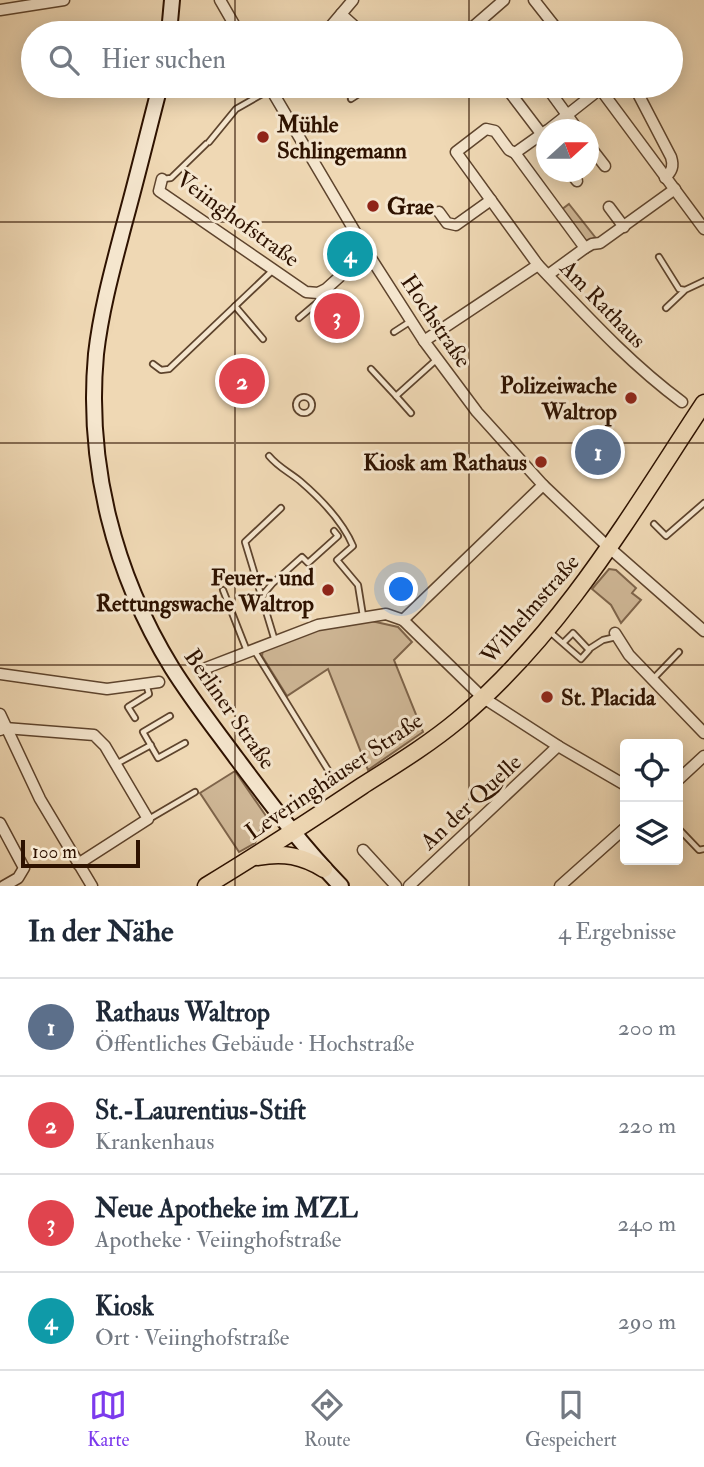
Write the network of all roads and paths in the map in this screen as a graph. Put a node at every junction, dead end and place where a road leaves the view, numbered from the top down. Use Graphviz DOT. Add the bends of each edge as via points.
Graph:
graph roads {
  1 [pos="64,0"];
  2 [pos="172,0"];
  3 [pos="220,0"];
  4 [pos="353,0"];
  5 [pos="504,0"];
  6 [pos="534,0"];
  7 [pos="19,3"];
  8 [pos="0,10"];
  9 [pos="341,14"];
  10 [pos="170,21"];
  11 [pos="232,21"];
  12 [pos="335,21"];
  13 [pos="349,21"];
  14 [pos="480,21"];
  15 [pos="551,21"];
  16 [pos="157,98"];
  17 [pos="253,98"];
  18 [pos="276,98"];
  19 [pos="515,98"];
  20 [pos="555,98"];
  21 [pos="585,98"];
  22 [pos="607,98"];
  23 [pos="640,98"];
  24 [pos="566,113"];
  25 [pos="560,119"];
  26 [pos="570,119"];
  27 [pos="536,122"];
  28 [pos="536,139"];
  29 [pos="515,153"];
  30 [pos="599,158"];
  31 [pos="605,166"];
  32 [pos="666,178"];
  33 [pos="162,179"];
  34 [pos="674,190"];
  35 [pos="491,200"];
  36 [pos="609,206"];
  37 [pos="439,212"];
  38 [pos="624,227"];
  39 [pos="704,229"];
  40 [pos="585,248"];
  41 [pos="367,252"];
  42 [pos="659,257"];
  43 [pos="538,265"];
  44 [pos="272,270"];
  45 [pos="548,275"];
  46 [pos="704,281"];
  47 [pos="685,290"];
  48 [pos="318,293"];
  49 [pos="235,306"];
  50 [pos="666,308"];
  51 [pos="299,318"];
  52 [pos="411,321"];
  53 [pos="394,332"];
  54 [pos="262,339"];
  55 [pos="424,341"];
  56 [pos="437,359"];
  57 [pos="153,364"];
  58 [pos="371,369"];
  59 [pos="396,396"];
  60 [pos="681,402"];
  61 [pos="704,403"];
  62 [pos="310,411"];
  63 [pos="411,414"];
  64 [pos="314,416"];
  65 [pos="269,456"];
  66 [pos="543,485"];
  67 [pos="704,503"];
  68 [pos="281,508"];
  69 [pos="654,524"];
  70 [pos="334,531"];
  71 [pos="609,548"];
  72 [pos="223,590"];
  73 [pos="261,597"];
  74 [pos="363,616"];
  75 [pos="403,620"];
  76 [pos="546,629"];
  77 [pos="704,631"];
  78 [pos="616,635"];
  79 [pos="275,641"];
  80 [pos="563,643"];
  81 [pos="589,649"];
  82 [pos="251,650"];
  83 [pos="679,652"];
  84 [pos="206,668"];
  85 [pos="0,674"];
  86 [pos="652,680"];
  87 [pos="159,682"];
  88 [pos="146,684"];
  89 [pos="482,697"];
  90 [pos="223,704"];
  91 [pos="0,714"];
  92 [pos="170,716"];
  93 [pos="135,718"];
  94 [pos="3,729"];
  95 [pos="704,733"];
  96 [pos="185,743"];
  97 [pos="150,745"];
  98 [pos="558,746"];
  99 [pos="704,756"];
  100 [pos="116,764"];
  101 [pos="683,775"];
  102 [pos="334,778"];
  103 [pos="620,782"];
  104 [pos="195,792"];
  105 [pos="148,819"];
  106 [pos="0,823"];
  107 [pos="292,833"];
  108 [pos="620,833"];
  109 [pos="683,833"];
  110 [pos="704,849"];
  111 [pos="363,850"];
  112 [pos="252,858"];
  113 [pos="78,864"];
  114 [pos="324,869"];
  115 [pos="417,884"];
  116 [pos="4,886"];
  117 [pos="92,886"];
  118 [pos="206,886"];
  119 [pos="341,886"];
  120 [pos="396,886"];
  121 [pos="561,886"];
  1 -- 7 [label="street"];
  2 -- 10 [label="main road"];
  3 -- 11 [label="street"];
  4 -- 9 [label="street"];
  5 -- 14 [label="street"];
  6 -- 15 [label="street"];
  7 -- 8 [label="street"];
  9 -- 12 [label="street"];
  9 -- 13 [label="street"];
  16 -- 107 [label="main road, Berliner Straße" via="102,315 94,391 102,486 127,576 170,665"];
  17 -- 33 [label="lane" via="236,109 171,178"];
  18 -- 41 [label="street, Hochstraße"];
  19 -- 27 [label="street"];
  20 -- 24 [label="street"];
  21 -- 24 [label="street"];
  22 -- 32 [label="street"];
  23 -- 32 [label="street" via="671,157"];
  24 -- 25 [label="street"];
  24 -- 26 [label="street"];
  28 -- 29 [label="street"];
  29 -- 35 [label="street" via="495,131 486,130 456,152"];
  29 -- 40 [label="street"];
  30 -- 31 [label="street"];
  32 -- 34 [label="street"];
  33 -- 44 [label="street, Veiinghofstraße" via="159,191"];
  34 -- 38 [label="street"];
  34 -- 39 [label="street"];
  35 -- 37 [label="street" via="456,225 447,223"];
  35 -- 43 [label="street"];
  36 -- 38 [label="street"];
  38 -- 40 [label="street"];
  40 -- 45 [label="street"];
  41 -- 48 [label="street"];
  41 -- 52 [label="street, Hochstraße"];
  42 -- 47 [label="lane" via="679,289"];
  43 -- 45 [label="street, Am Rathaus"];
  43 -- 55 [label="street, Am Rathaus"];
  44 -- 48 [label="street, Veiinghofstraße" via="306,292"];
  44 -- 49 [label="lane"];
  45 -- 60 [label="street, Am Rathaus" via="621,352"];
  46 -- 47 [label="lane"];
  47 -- 50 [label="lane"];
  48 -- 51 [label="lane" via="318,301"];
  49 -- 54 [label="lane"];
  49 -- 57 [label="lane" via="169,369"];
  52 -- 53 [label="lane"];
  52 -- 55 [label="street, Hochstraße"];
  55 -- 56 [label="street, Hochstraße"];
  56 -- 59 [label="lane"];
  56 -- 66 [label="street, Hochstraße" via="477,412"];
  58 -- 59 [label="lane"];
  59 -- 63 [label="lane"];
  61 -- 71 [label="main road, Wilhelmstraße"];
  62 -- 64 [label="lane"];
  65 -- 74 [label="lane" via="342,523 353,546 337,561 358,585"];
  66 -- 71 [label="street, Hochstraße"];
  66 -- 75 [label="street"];
  67 -- 69 [label="lane" via="666,536"];
  68 -- 73 [label="lane" via="245,542"];
  70 -- 73 [label="lane" via="338,536 308,563 302,557"];
  71 -- 76 [label="main road, Wilhelmstraße"];
  71 -- 77 [label="street, Hochstraße"];
  72 -- 82 [label="lane"];
  73 -- 79 [label="lane"];
  74 -- 75 [label="street" via="386,614"];
  74 -- 79 [label="street" via="318,625"];
  75 -- 89 [label="street"];
  76 -- 80 [label="lane"];
  76 -- 89 [label="main road, Wilhelmstraße"];
  78 -- 81 [label="lane"];
  78 -- 86 [label="street"];
  79 -- 82 [label="street"];
  80 -- 81 [label="lane" via="573,633"];
  80 -- 81 [label="lane" via="580,659"];
  82 -- 84 [label="street"];
  82 -- 102 [label="lane"];
  83 -- 86 [label="lane"];
  84 -- 90 [label="lane"];
  85 -- 88 [label="street" via="107,689"];
  86 -- 95 [label="street"];
  87 -- 88 [label="street"];
  88 -- 93 [label="lane" via="149,694 128,707"];
  89 -- 98 [label="street"];
  89 -- 107 [label="main road, Leveringhäuser Straße" via="414,754"];
  91 -- 94 [label="street"];
  92 -- 97 [label="lane" via="143,732"];
  94 -- 100 [label="street" via="94,735"];
  94 -- 113 [label="street"];
  96 -- 97 [label="lane" via="158,758"];
  97 -- 100 [label="lane"];
  98 -- 103 [label="street"];
  98 -- 115 [label="street, An der Quelle"];
  99 -- 101 [label="street"];
  100 -- 105 [label="street"];
  104 -- 105 [label="lane"];
  105 -- 113 [label="street"];
  106 -- 116 [label="street" via="24,868"];
  107 -- 112 [label="main road, Leveringhäuser Straße"];
  107 -- 114 [label="main road, Berliner Straße"];
  108 -- 121 [label="street"];
  109 -- 110 [label="lane" via="699,850"];
  111 -- 120 [label="street"];
  112 -- 114 [label="main road" via="292,854"];
  112 -- 118 [label="main road, Leveringhäuser Straße"];
  113 -- 117 [label="street"];
  114 -- 119 [label="main road, Berliner Straße"];
}
